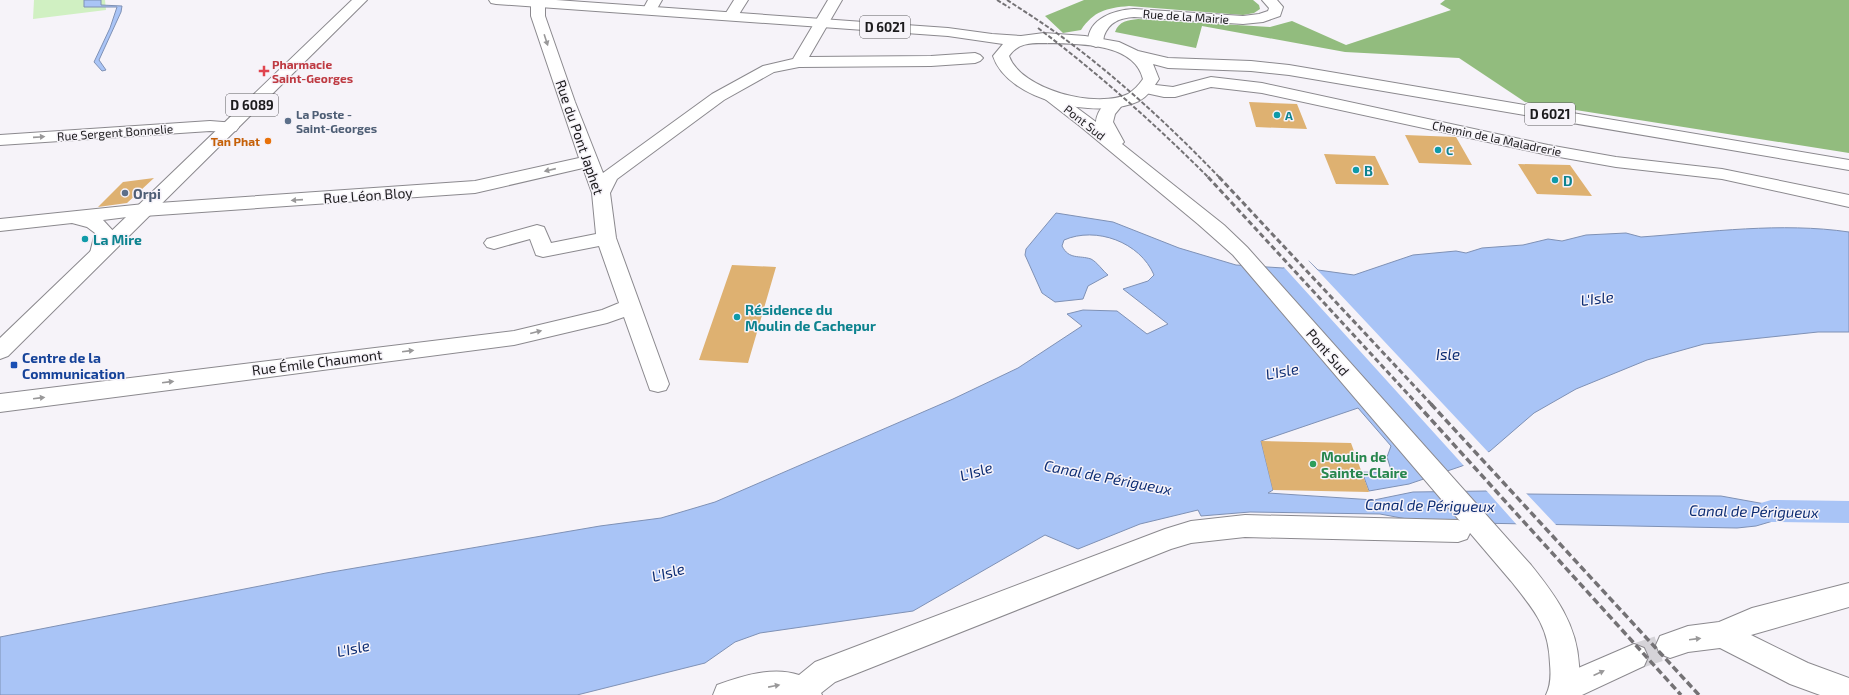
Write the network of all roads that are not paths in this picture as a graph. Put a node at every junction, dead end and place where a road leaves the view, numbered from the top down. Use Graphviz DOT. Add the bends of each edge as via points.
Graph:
graph roads {
  1 [pos="360,0"];
  2 [pos="496,0"];
  3 [pos="741,0"];
  4 [pos="835,0"];
  5 [pos="1269,0"];
  6 [pos="518,1"];
  7 [pos="538,1"];
  8 [pos="652,6"];
  9 [pos="731,16"];
  10 [pos="823,23"];
  11 [pos="948,32"];
  12 [pos="1019,40"];
  13 [pos="1096,42"];
  14 [pos="1136,55"];
  15 [pos="1002,56"];
  16 [pos="975,58"];
  17 [pos="799,62"];
  18 [pos="1251,66"];
  19 [pos="1149,84"];
  20 [pos="1051,96"];
  21 [pos="1116,103"];
  22 [pos="230,127"];
  23 [pos="0,140"];
  24 [pos="1119,148"];
  25 [pos="588,161"];
  26 [pos="1849,165"];
  27 [pos="601,193"];
  28 [pos="1849,201"];
  29 [pos="144,210"];
  30 [pos="73,218"];
  31 [pos="0,225"];
  32 [pos="606,238"];
  33 [pos="494,243"];
  34 [pos="100,253"];
  35 [pos="630,307"];
  36 [pos="0,351"];
  37 [pos="658,384"];
  38 [pos="0,403"];
  39 [pos="1458,531"];
  40 [pos="1849,595"];
  41 [pos="1722,635"];
  42 [pos="1670,645"];
  43 [pos="1634,658"];
  44 [pos="1563,691"];
  45 [pos="1849,692"];
  46 [pos="805,693"];
  47 [pos="728,695"];
  1 -- 22 [label="street, D 6089"];
  2 -- 6 [label="street, D 6021"];
  3 -- 9 [label="street"];
  4 -- 10 [label="street"];
  5 -- 13 [label="street, Rue de la Mairie" via="1276,7 1275,13 1258,19 1118,14 1104,23 1095,38"];
  6 -- 7 [label="street, D 6021"];
  7 -- 8 [label="street, D 6021"];
  7 -- 25 [label="street, Rue du Pont Japhet, one-way" via="538,16"];
  8 -- 9 [label="street, D 6021"];
  9 -- 10 [label="street, D 6021"];
  10 -- 11 [label="street, D 6021"];
  10 -- 17 [label="street"];
  11 -- 12 [label="street, D 6021"];
  11 -- 15 [label="street, D 6021" via="987,45"];
  12 -- 13 [label="street" via="1044,38"];
  12 -- 15 [label="street" via="1007,47"];
  13 -- 14 [label="street"];
  14 -- 18 [label="street, D 6021" via="1168,63"];
  14 -- 19 [label="street" via="1147,67"];
  15 -- 20 [label="street" via="1002,62 1008,69"];
  16 -- 17 [label="street"];
  17 -- 27 [label="street" via="769,69 718,97 610,176"];
  18 -- 19 [label="street, D 6021" via="1188,69"];
  18 -- 26 [label="street, D 6021" via="1353,80"];
  19 -- 21 [label="street" via="1127,100"];
  19 -- 28 [label="street, Chemin de la Maladrerie" via="1164,92 1175,92 1210,82 1262,88 1548,150 1616,162 1722,174"];
  20 -- 21 [label="street" via="1079,102"];
  20 -- 24 [label="street, Pont Sud"];
  21 -- 24 [label="street, Pont Sud" via="1103,117 1103,122"];
  23 -- 22 [label="street, Rue Sergent Bonnelie, one-way" via="210,126"];
  22 -- 29 [label="street, D 6089"];
  24 -- 44 [label="street, Pont Sud" via="1144,171 1202,215 1240,251 1520,573 1552,614 1562,634 1566,656"];
  25 -- 27 [label="street, Rue du Pont Japhet"];
  25 -- 29 [label="street, Rue Léon Bloy, one-way" via="475,187"];
  27 -- 32 [label="street, Rue du Pont Japhet"];
  29 -- 30 [label="street, Rue Léon Bloy"];
  29 -- 34 [label="street, D 6089"];
  30 -- 31 [label="street"];
  30 -- 34 [label="street" via="93,221 100,225 105,233"];
  32 -- 33 [label="street" via="543,251 537,231"];
  32 -- 35 [label="street, Rue du Pont Japhet"];
  34 -- 36 [label="street, D 6089"];
  35 -- 37 [label="street, Rue du Pont Japhet"];
  38 -- 35 [label="street, Rue Émile Chaumont, one-way" via="514,338 606,316"];
  39 -- 46 [label="street" via="1244,526 1191,532 825,672"];
  40 -- 41 [label="street" via="1752,621"];
  42 -- 41 [label="street, one-way"];
  41 -- 45 [label="street" via="1800,674"];
  44 -- 43 [label="street, one-way"];
  47 -- 46 [label="street, one-way" via="783,684"];
}
